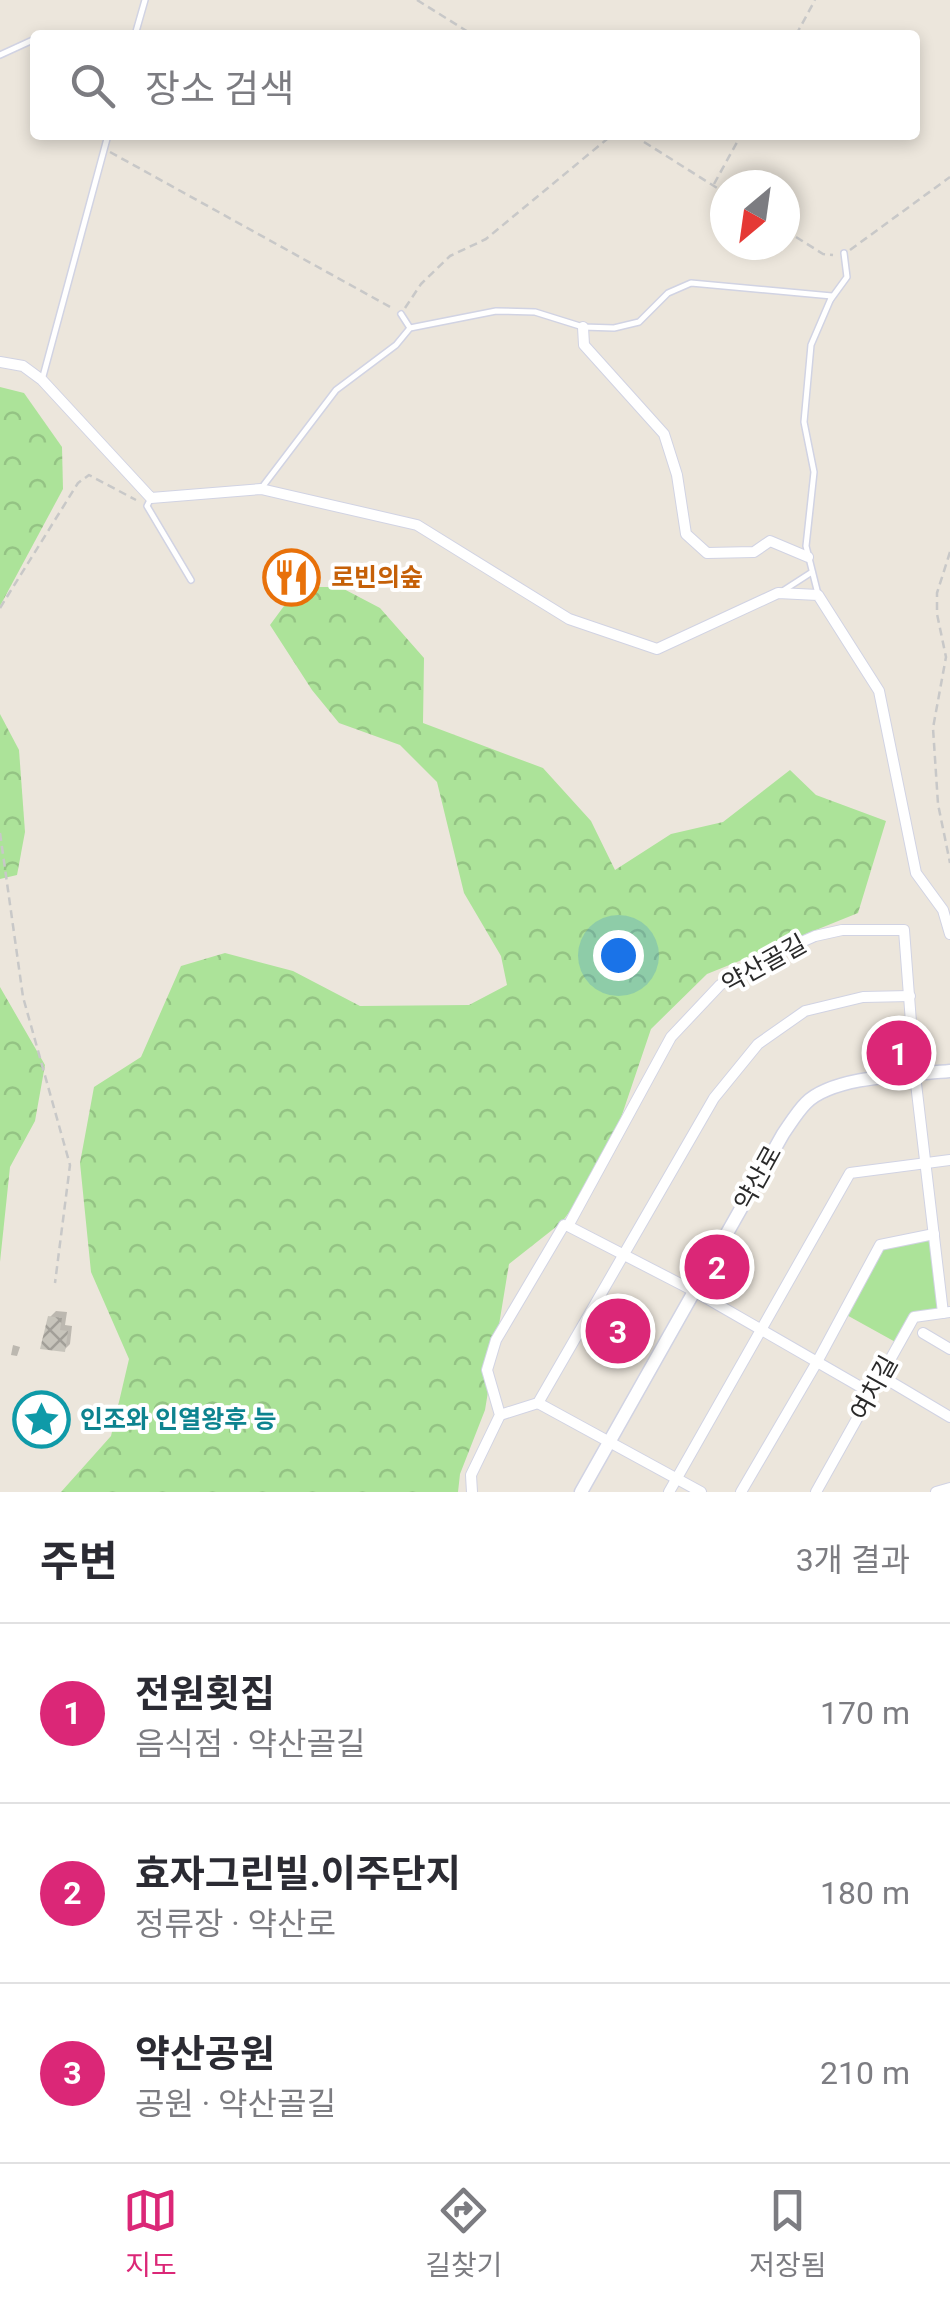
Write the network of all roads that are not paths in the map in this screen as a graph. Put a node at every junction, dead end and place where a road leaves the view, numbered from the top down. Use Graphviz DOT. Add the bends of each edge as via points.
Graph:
graph roads {
  1 [pos="145,0"];
  2 [pos="136,30"];
  3 [pos="30,40"];
  4 [pos="0,55"];
  5 [pos="107,140"];
  6 [pos="844,253"];
  7 [pos="829,302"];
  8 [pos="401,314"];
  9 [pos="584,327"];
  10 [pos="410,328"];
  11 [pos="0,362"];
  12 [pos="42,380"];
  13 [pos="261,489"];
  14 [pos="149,502"];
  15 [pos="808,556"];
  16 [pos="812,572"];
  17 [pos="192,580"];
  18 [pos="778,594"];
  19 [pos="818,594"];
  20 [pos="950,934"];
  21 [pos="910,996"];
  22 [pos="950,1071"];
  23 [pos="915,1075"];
  24 [pos="950,1160"];
  25 [pos="926,1163"];
  26 [pos="568,1226"];
  27 [pos="934,1234"];
  28 [pos="624,1255"];
  29 [pos="694,1291"];
  30 [pos="946,1313"];
  31 [pos="760,1330"];
  32 [pos="924,1334"];
  33 [pos="950,1349"];
  34 [pos="817,1362"];
  35 [pos="880,1376"];
  36 [pos="871,1393"];
  37 [pos="538,1403"];
  38 [pos="500,1415"];
  39 [pos="950,1417"];
  40 [pos="609,1444"];
  41 [pos="676,1478"];
  42 [pos="950,1488"];
  43 [pos="472,1492"];
  44 [pos="581,1492"];
  45 [pos="669,1492"];
  46 [pos="701,1492"];
  47 [pos="741,1492"];
  48 [pos="816,1492"];
  49 [pos="936,1492"];
  1 -- 2 [label="lane"];
  3 -- 4 [label="lane"];
  5 -- 12 [label="lane"];
  6 -- 7 [label="lane" via="847,277"];
  7 -- 9 [label="lane" via="832,296 691,283 668,293 639,322"];
  7 -- 15 [label="lane" via="811,345 804,422 814,472"];
  8 -- 10 [label="lane"];
  9 -- 10 [label="lane" via="535,312 496,312"];
  9 -- 15 [label="street" via="584,345 664,434 686,534 707,552 754,552 770,541"];
  10 -- 13 [label="lane" via="336,390"];
  11 -- 12 [label="street"];
  12 -- 14 [label="street"];
  13 -- 14 [label="street"];
  13 -- 18 [label="street" via="417,525 569,619 657,649"];
  14 -- 17 [label="lane"];
  15 -- 16 [label="lane"];
  16 -- 18 [label="lane"];
  16 -- 19 [label="lane"];
  18 -- 19 [label="street"];
  19 -- 20 [label="street" via="879,691 916,873 943,910"];
  21 -- 23 [label="street, 약산골길"];
  21 -- 26 [label="street, 약산골길" via="904,930 815,936 738,972 671,1037"];
  21 -- 28 [label="street" via="863,997 805,1011 758,1044 714,1098"];
  22 -- 23 [label="street, 약산로"];
  23 -- 25 [label="street, 약산골길"];
  23 -- 29 [label="street, 약산로" via="860,1081 808,1100"];
  24 -- 25 [label="street"];
  25 -- 27 [label="street, 약산골길"];
  25 -- 31 [label="street" via="850,1174"];
  26 -- 28 [label="street"];
  26 -- 38 [label="street, 약산골길" via="496,1340 486,1370"];
  27 -- 30 [label="street, 약산골길"];
  27 -- 34 [label="street" via="880,1245"];
  28 -- 29 [label="street"];
  28 -- 37 [label="street"];
  29 -- 31 [label="street"];
  29 -- 40 [label="street, 약산로"];
  30 -- 35 [label="street, 여치길" via="914,1316"];
  31 -- 34 [label="street"];
  31 -- 41 [label="street"];
  32 -- 33 [label="street"];
  34 -- 36 [label="street"];
  34 -- 47 [label="street"];
  35 -- 36 [label="street, 여치길"];
  35 -- 39 [label="street"];
  36 -- 48 [label="street, 여치길"];
  37 -- 38 [label="street"];
  37 -- 40 [label="street"];
  38 -- 43 [label="street" via="471,1475"];
  40 -- 41 [label="street"];
  40 -- 44 [label="street, 약산로"];
  41 -- 45 [label="street"];
  41 -- 46 [label="street"];
  42 -- 49 [label="street"];
}
